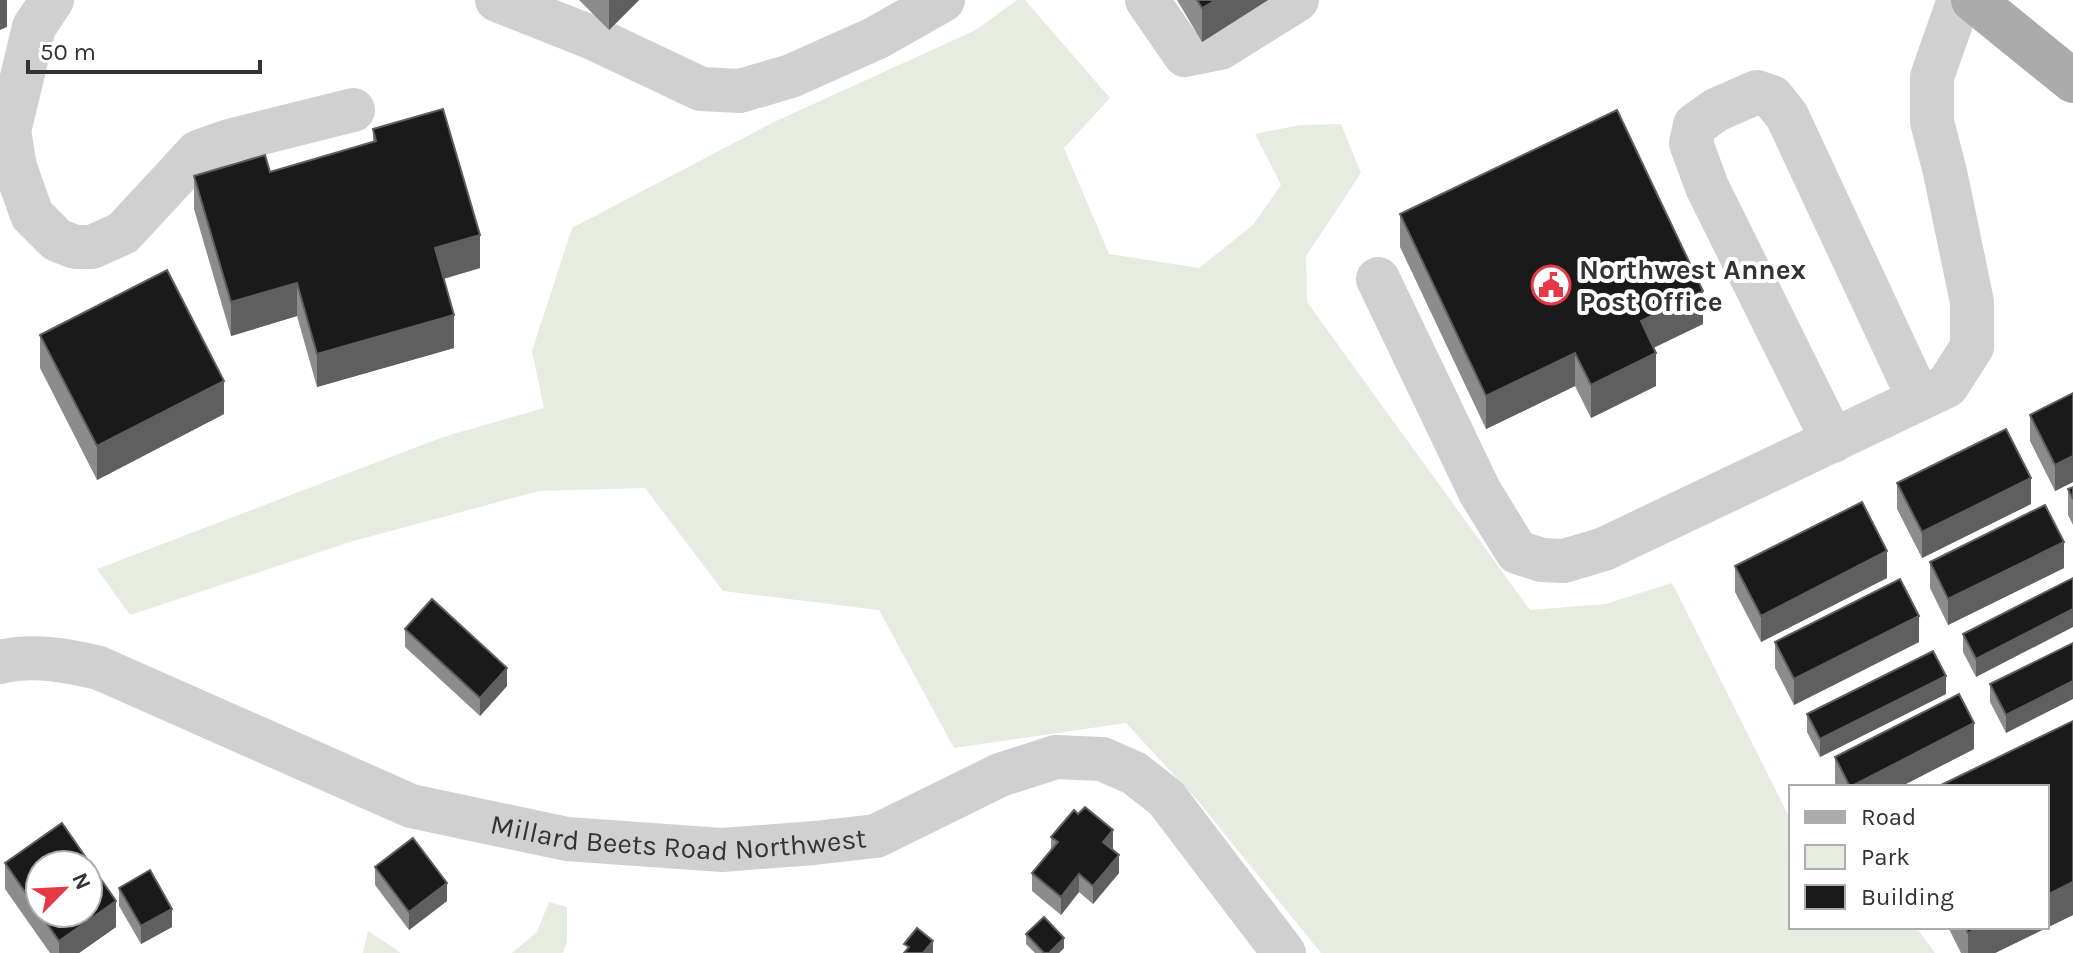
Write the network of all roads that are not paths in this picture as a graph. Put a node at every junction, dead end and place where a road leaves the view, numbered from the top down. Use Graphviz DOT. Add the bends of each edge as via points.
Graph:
graph roads {
  1 [pos="52,0"];
  2 [pos="497,0"];
  3 [pos="943,0"];
  4 [pos="1147,0"];
  5 [pos="1297,0"];
  6 [pos="1959,0"];
  7 [pos="1973,0"];
  8 [pos="2073,81"];
  9 [pos="353,110"];
  10 [pos="4,133"];
  11 [pos="1378,279"];
  12 [pos="1919,399"];
  13 [pos="1833,441"];
  14 [pos="0,662"];
  15 [pos="1284,953"];
  1 -- 10 [label="street" via="34,27"];
  2 -- 3 [label="street" via="701,89 740,91 862,45"];
  4 -- 5 [label="street" via="1185,55 1220,48"];
  6 -- 12 [label="street" via="1932,77 1932,122 1972,302 1972,347 1947,386"];
  7 -- 8 [label="main road"];
  9 -- 10 [label="street" via="198,152 123,233 92,247 57,240 32,215"];
  11 -- 13 [label="street" via="1480,492 1517,552 1564,561 1604,549"];
  12 -- 13 [label="street"];
  12 -- 13 [label="street" via="1787,116 1772,97 1757,92 1716,110 1695,125 1691,143 1707,187"];
  14 -- 15 [label="street, Millard Beets Road Northwest" via="21,657 99,668 411,806 567,839 722,850 876,836 1000,775 1056,757 1102,759 1134,773 1166,798"];
}
